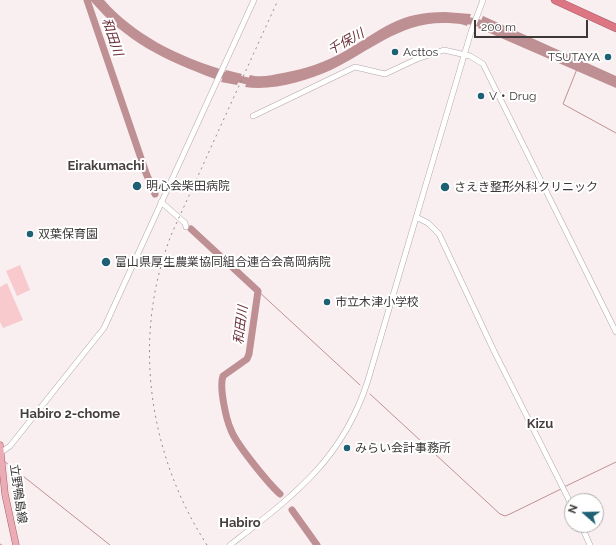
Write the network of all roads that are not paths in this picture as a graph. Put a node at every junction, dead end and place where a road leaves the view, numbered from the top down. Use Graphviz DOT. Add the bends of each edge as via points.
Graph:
graph roads {
  1 [pos="254,0"];
  2 [pos="483,0"];
  3 [pos="555,0"];
  4 [pos="564,0"];
  5 [pos="616,24"];
  6 [pos="616,28"];
  7 [pos="464,55"];
  8 [pos="253,116"];
  9 [pos="161,202"];
  10 [pos="416,217"];
  11 [pos="186,228"];
  12 [pos="616,332"];
  13 [pos="0,445"];
  14 [pos="1,452"];
  15 [pos="566,493"];
  16 [pos="585,533"];
  17 [pos="15,543"];
  18 [pos="230,545"];
  19 [pos="590,545"];
  1 -- 9 [label="street"];
  2 -- 7 [label="street"];
  3 -- 6 [label="highway"];
  4 -- 5 [label="highway"];
  7 -- 8 [label="street" via="444,50 431,53 385,74 355,67"];
  7 -- 10 [label="street"];
  7 -- 12 [label="street" via="483,64"];
  9 -- 11 [label="street" via="185,224"];
  9 -- 14 [label="street" via="104,328 10,446"];
  10 -- 15 [label="street" via="428,223 439,234 494,351"];
  10 -- 18 [label="street" via="367,384 343,436 311,478 287,501"];
  13 -- 14 [label="main road, 立野鴨島線"];
  14 -- 17 [label="main road, 立野鴨島線" via="5,494"];
  16 -- 19 [label="street"];
}
